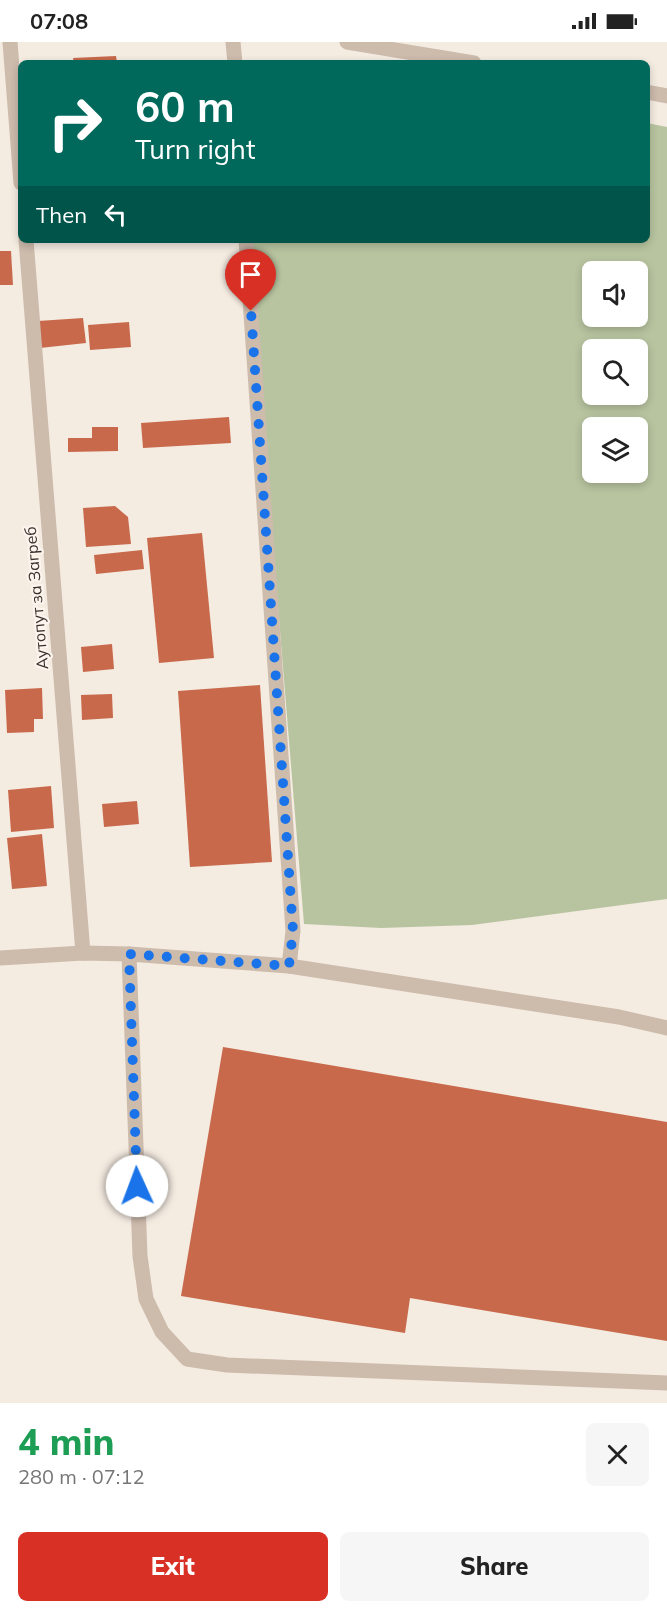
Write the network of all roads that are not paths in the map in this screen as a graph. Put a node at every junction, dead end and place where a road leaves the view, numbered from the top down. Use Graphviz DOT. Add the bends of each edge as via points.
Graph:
graph roads {
  1 [pos="10,42"];
  2 [pos="233,42"];
  3 [pos="347,42"];
  4 [pos="235,60"];
  5 [pos="456,60"];
  6 [pos="650,93"];
  7 [pos="667,96"];
  8 [pos="18,145"];
  9 [pos="26,243"];
  10 [pos="246,243"];
  11 [pos="83,953"];
  12 [pos="129,954"];
  13 [pos="0,958"];
  14 [pos="289,966"];
  15 [pos="667,1028"];
  16 [pos="667,1383"];
  1 -- 8 [label="street"];
  2 -- 4 [label="street"];
  3 -- 5 [label="street"];
  6 -- 7 [label="street"];
  9 -- 11 [label="street, Аутопут за Загреб"];
  10 -- 14 [label="street" via="293,931"];
  11 -- 12 [label="street"];
  11 -- 13 [label="street"];
  12 -- 14 [label="street"];
  12 -- 16 [label="street" via="140,1256 146,1299 162,1332 187,1359 227,1365"];
  14 -- 15 [label="street" via="619,1017"];
}
